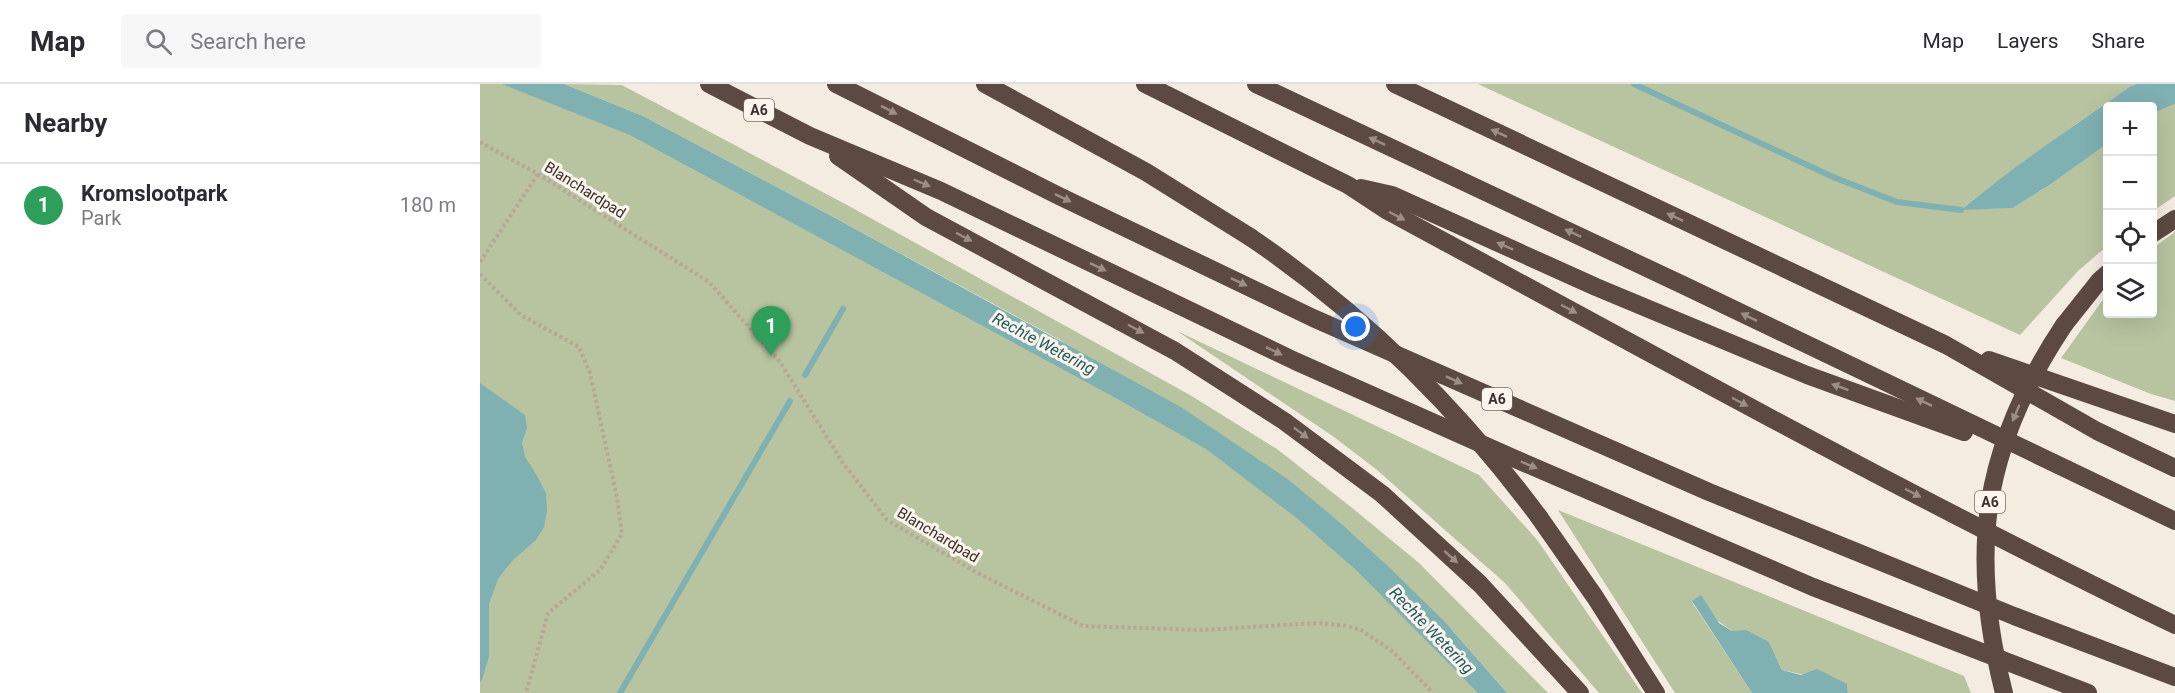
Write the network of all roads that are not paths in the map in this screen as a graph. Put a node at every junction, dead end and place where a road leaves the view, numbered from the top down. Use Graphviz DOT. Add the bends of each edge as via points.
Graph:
graph roads {
  1 [pos="709,84"];
  2 [pos="836,84"];
  3 [pos="985,84"];
  4 [pos="1145,84"];
  5 [pos="1256,84"];
  6 [pos="1395,84"];
  7 [pos="810,136"];
  8 [pos="1348,184"];
  9 [pos="2175,219"];
  10 [pos="2157,231"];
  11 [pos="2103,279"];
  12 [pos="1946,345"];
  13 [pos="2175,424"];
  14 [pos="2053,464"];
  15 [pos="2175,468"];
  16 [pos="2175,521"];
  17 [pos="2175,626"];
  18 [pos="2175,677"];
  19 [pos="1580,693"];
  20 [pos="1656,693"];
  21 [pos="2004,693"];
  22 [pos="2088,693"];
  1 -- 7 [label="highway, A6"];
  2 -- 18 [label="highway, A6, one-way" via="1313,318 1710,492"];
  3 -- 20 [label="highway, bridge" via="1146,172 1250,237 1345,309 1435,393 1495,460 1595,597"];
  4 -- 8 [label="highway, A6"];
  14 -- 5 [label="highway, A6, one-way"];
  12 -- 6 [label="highway, one-way"];
  7 -- 19 [label="highway, A6, one-way" via="926,217 1175,351 1284,421 1382,494 1480,584"];
  7 -- 22 [label="highway, A6, one-way" via="941,191 1295,361 1534,467 1813,586"];
  14 -- 8 [label="highway, A6, one-way" via="1807,375 1596,287 1392,195"];
  8 -- 17 [label="highway, A6, one-way" via="1386,210 1745,404 2046,563"];
  9 -- 10 [label="highway"];
  11 -- 21 [label="highway, A6, one-way, bridge" via="2043,357 2008,431 1995,471 1987,517 1986,598"];
  12 -- 13 [label="highway"];
  12 -- 15 [label="highway" via="2097,431"];
  14 -- 16 [label="highway, A6"];
}
